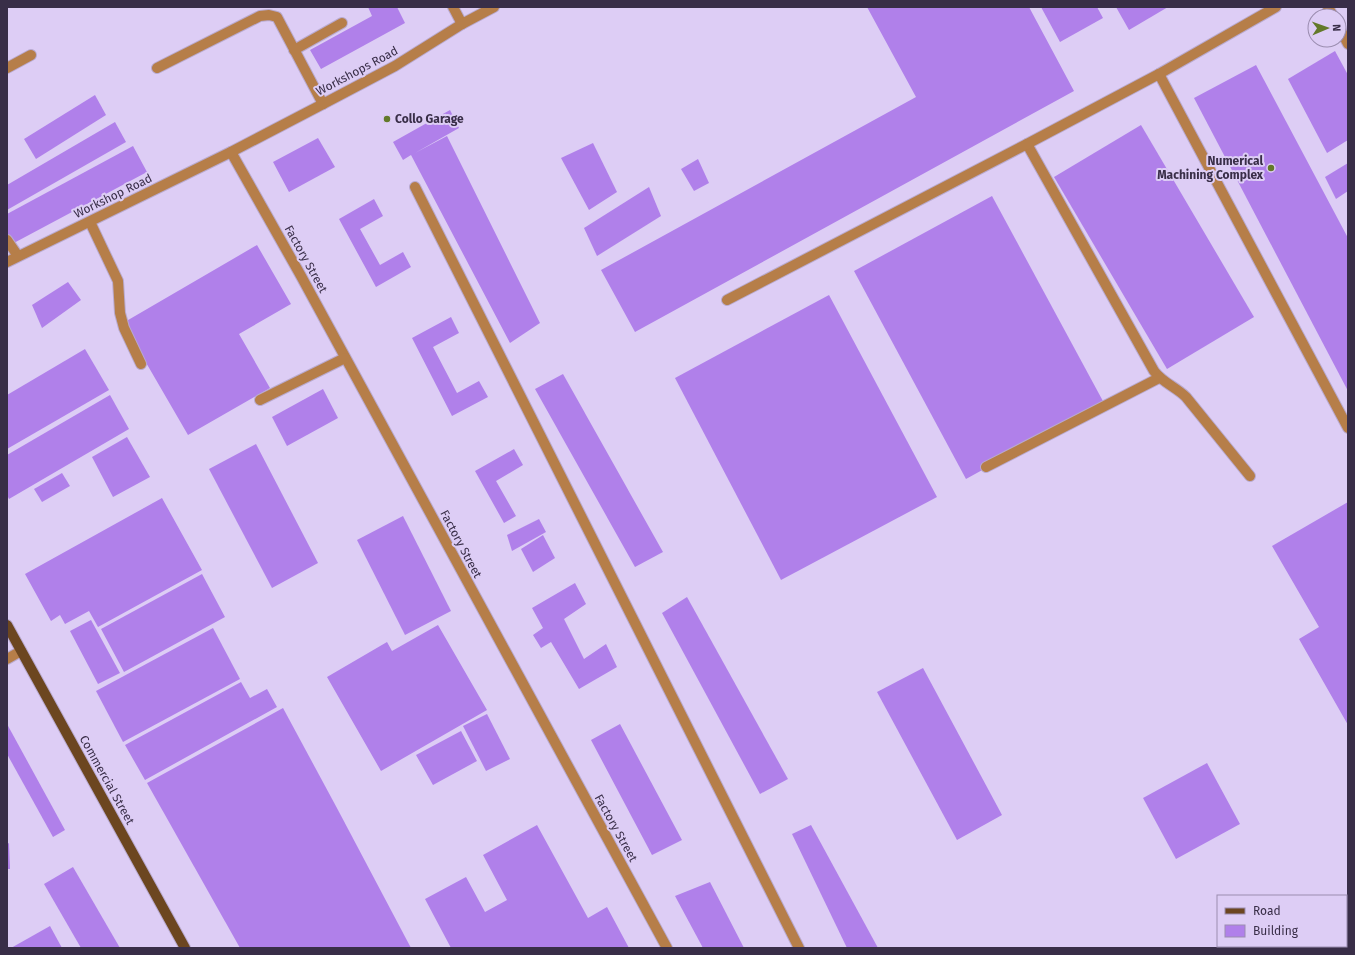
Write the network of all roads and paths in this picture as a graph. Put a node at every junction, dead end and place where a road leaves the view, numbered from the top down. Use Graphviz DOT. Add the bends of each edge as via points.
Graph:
graph roads {
  1 [pos="453,7"];
  2 [pos="494,7"];
  3 [pos="1276,7"];
  4 [pos="342,23"];
  5 [pos="462,24"];
  6 [pos="294,50"];
  7 [pos="31,55"];
  8 [pos="7,68"];
  9 [pos="157,68"];
  10 [pos="1159,74"];
  11 [pos="323,104"];
  12 [pos="1027,144"];
  13 [pos="230,152"];
  14 [pos="415,187"];
  15 [pos="90,222"];
  16 [pos="7,240"];
  17 [pos="18,256"];
  18 [pos="7,262"];
  19 [pos="727,300"];
  20 [pos="345,358"];
  21 [pos="141,364"];
  22 [pos="1160,378"];
  23 [pos="260,400"];
  24 [pos="1348,428"];
  25 [pos="986,468"];
  26 [pos="1250,476"];
  27 [pos="7,625"];
  28 [pos="21,651"];
  29 [pos="7,659"];
  30 [pos="185,948"];
  31 [pos="667,948"];
  32 [pos="799,948"];
  1 -- 5 [label="street"];
  2 -- 5 [label="street, Workshops Road"];
  3 -- 10 [label="street"];
  4 -- 6 [label="street"];
  5 -- 11 [label="street, Workshops Road" via="395,66"];
  6 -- 9 [label="street" via="277,17 260,16"];
  6 -- 11 [label="street"];
  7 -- 8 [label="street"];
  10 -- 12 [label="street"];
  10 -- 24 [label="street"];
  11 -- 13 [label="street, Workshops Road"];
  12 -- 19 [label="street"];
  12 -- 22 [label="street"];
  13 -- 15 [label="street, Workshop Road"];
  13 -- 20 [label="street, Factory Street"];
  14 -- 32 [label="street"];
  15 -- 17 [label="street, Workshop Road"];
  15 -- 21 [label="street" via="118,281 120,313 124,328"];
  16 -- 17 [label="street"];
  17 -- 18 [label="street, Workshop Road"];
  20 -- 23 [label="street"];
  20 -- 31 [label="street, Factory Street"];
  22 -- 25 [label="street"];
  22 -- 26 [label="street" via="1186,397"];
  27 -- 28 [label="main road, Commercial Street"];
  28 -- 29 [label="street"];
  28 -- 30 [label="main road, Commercial Street"];
}
